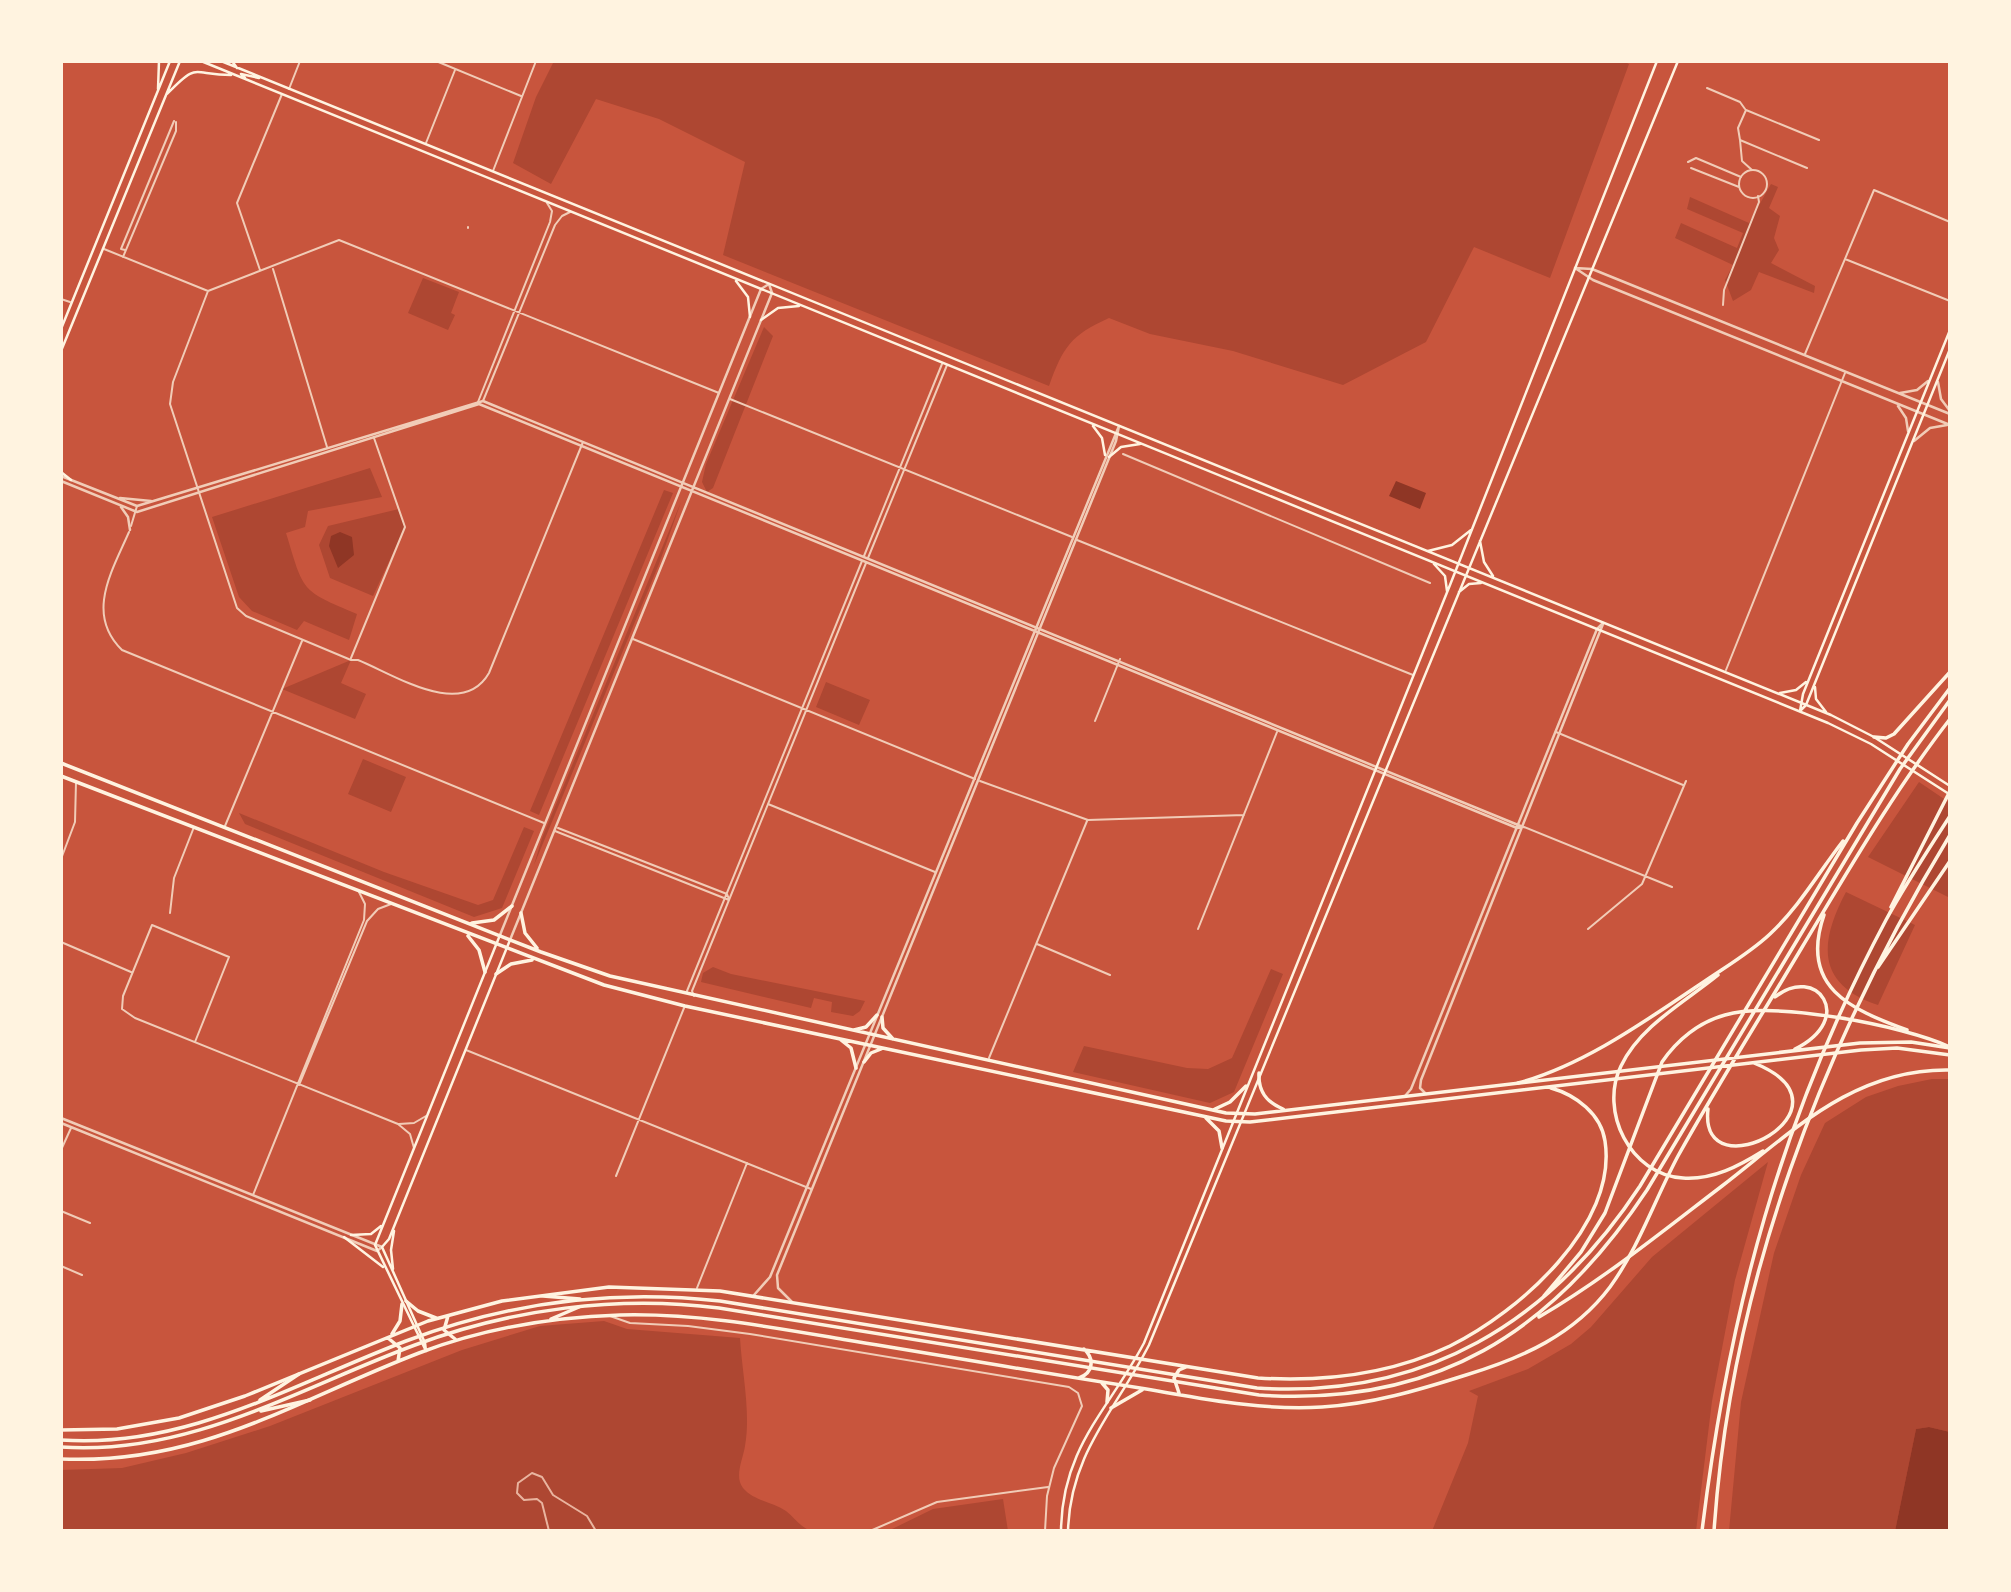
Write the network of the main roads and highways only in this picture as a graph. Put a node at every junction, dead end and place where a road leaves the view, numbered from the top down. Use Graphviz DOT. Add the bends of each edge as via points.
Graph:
graph roads {
  1 [pos="159,61"];
  2 [pos="170,61"];
  3 [pos="180,61"];
  4 [pos="201,61"];
  5 [pos="221,61"];
  6 [pos="232,61"];
  7 [pos="1657,61"];
  8 [pos="1678,61"];
  9 [pos="237,68"];
  10 [pos="234,75"];
  11 [pos="262,78"];
  12 [pos="248,80"];
  13 [pos="158,92"];
  14 [pos="166,95"];
  15 [pos="730,276"];
  16 [pos="805,307"];
  17 [pos="750,317"];
  18 [pos="761,320"];
  19 [pos="61,329"];
  20 [pos="1950,330"];
  21 [pos="1950,349"];
  22 [pos="61,351"];
  23 [pos="1088,422"];
  24 [pos="1143,444"];
  25 [pos="1105,455"];
  26 [pos="1109,457"];
  27 [pos="61,474"];
  28 [pos="71,480"];
  29 [pos="1473,527"];
  30 [pos="1389,536"];
  31 [pos="1480,537"];
  32 [pos="1386,543"];
  33 [pos="1425,550"];
  34 [pos="1430,561"];
  35 [pos="1458,564"];
  36 [pos="1468,568"];
  37 [pos="1456,571"];
  38 [pos="1465,575"];
  39 [pos="1499,580"];
  40 [pos="1488,584"];
  41 [pos="1446,594"];
  42 [pos="1455,598"];
  43 [pos="1812,669"];
  44 [pos="1819,672"];
  45 [pos="1950,672"];
  46 [pos="1810,677"];
  47 [pos="1816,680"];
  48 [pos="1950,688"];
  49 [pos="1774,692"];
  50 [pos="1950,700"];
  51 [pos="1799,702"];
  52 [pos="1806,705"];
  53 [pos="1800,711"];
  54 [pos="1831,716"];
  55 [pos="1950,719"];
  56 [pos="1874,737"];
  57 [pos="61,763"];
  58 [pos="61,776"];
  59 [pos="1950,791"];
  60 [pos="1950,816"];
  61 [pos="1857,822"];
  62 [pos="1950,835"];
  63 [pos="1950,861"];
  64 [pos="512,906"];
  65 [pos="1827,906"];
  66 [pos="521,913"];
  67 [pos="1886,919"];
  68 [pos="467,922"];
  69 [pos="464,932"];
  70 [pos="500,936"];
  71 [pos="510,940"];
  72 [pos="496,944"];
  73 [pos="507,948"];
  74 [pos="541,952"];
  75 [pos="541,961"];
  76 [pos="488,965"];
  77 [pos="497,971"];
  78 [pos="485,972"];
  79 [pos="1866,987"];
  80 [pos="1697,989"];
  81 [pos="1769,1003"];
  82 [pos="849,1030"];
  83 [pos="1907,1030"];
  84 [pos="836,1038"];
  85 [pos="898,1041"];
  86 [pos="883,1048"];
  87 [pos="1950,1048"];
  88 [pos="1791,1051"];
  89 [pos="1950,1055"];
  90 [pos="864,1062"];
  91 [pos="1752,1062"];
  92 [pos="1010,1066"];
  93 [pos="856,1068"];
  94 [pos="1950,1070"];
  95 [pos="1259,1073"];
  96 [pos="1008,1075"];
  97 [pos="1518,1083"];
  98 [pos="1246,1086"];
  99 [pos="1546,1087"];
  100 [pos="1161,1099"];
  101 [pos="1709,1103"];
  102 [pos="1160,1107"];
  103 [pos="1210,1110"];
  104 [pos="1288,1110"];
  105 [pos="1235,1114"];
  106 [pos="1241,1115"];
  107 [pos="1205,1116"];
  108 [pos="1232,1122"];
  109 [pos="1238,1122"];
  110 [pos="1222,1148"];
  111 [pos="1743,1166"];
  112 [pos="396,1222"];
  113 [pos="383,1224"];
  114 [pos="351,1235"];
  115 [pos="344,1237"];
  116 [pos="387,1271"];
  117 [pos="395,1276"];
  118 [pos="534,1296"];
  119 [pos="583,1299"];
  120 [pos="404,1303"];
  121 [pos="1537,1304"];
  122 [pos="583,1306"];
  123 [pos="450,1315"];
  124 [pos="438,1318"];
  125 [pos="542,1322"];
  126 [pos="1528,1323"];
  127 [pos="415,1326"];
  128 [pos="391,1335"];
  129 [pos="385,1338"];
  130 [pos="458,1340"];
  131 [pos="1084,1349"];
  132 [pos="426,1351"];
  133 [pos="1136,1357"];
  134 [pos="1142,1359"];
  135 [pos="397,1363"];
  136 [pos="1188,1367"];
  137 [pos="299,1374"];
  138 [pos="1076,1378"];
  139 [pos="1100,1382"];
  140 [pos="1119,1385"];
  141 [pos="1127,1386"];
  142 [pos="1145,1389"];
  143 [pos="1181,1395"];
  144 [pos="310,1400"];
  145 [pos="1107,1402"];
  146 [pos="250,1406"];
  147 [pos="1111,1408"];
  148 [pos="252,1413"];
  149 [pos="61,1430"];
  150 [pos="61,1440"];
  151 [pos="61,1447"];
  152 [pos="61,1459"];
  153 [pos="1061,1531"];
  154 [pos="1068,1531"];
  155 [pos="1702,1531"];
  156 [pos="1714,1531"];
  1 -- 13 [label="main road"];
  2 -- 13 [label="main road"];
  3 -- 14 [label="main road"];
  4 -- 10 [label="main road"];
  5 -- 9 [label="main road"];
  6 -- 9 [label="main road"];
  7 -- 29 [label="main road"];
  8 -- 31 [label="main road"];
  9 -- 11 [label="main road"];
  10 -- 12 [label="main road"];
  10 -- 14 [label="main road" via="195,71"];
  11 -- 12 [label="main road" via="241,74"];
  11 -- 30 [label="main road"];
  12 -- 15 [label="main road"];
  13 -- 19 [label="main road"];
  14 -- 22 [label="main road"];
  15 -- 16 [label="main road"];
  15 -- 17 [label="main road" via="748,297"];
  16 -- 18 [label="main road" via="785,306"];
  16 -- 23 [label="main road"];
  20 -- 43 [label="main road"];
  21 -- 44 [label="main road"];
  23 -- 24 [label="main road"];
  23 -- 25 [label="main road" via="1102,438"];
  24 -- 26 [label="main road" via="1128,444"];
  24 -- 32 [label="main road"];
  27 -- 28 [label="main road"];
  29 -- 33 [label="main road" via="1452,545"];
  29 -- 35 [label="main road"];
  30 -- 32 [label="main road"];
  30 -- 33 [label="main road"];
  31 -- 36 [label="main road"];
  31 -- 39 [label="main road" via="1483,562"];
  32 -- 34 [label="main road"];
  33 -- 35 [label="main road"];
  34 -- 37 [label="main road"];
  34 -- 41 [label="main road" via="1445,576"];
  35 -- 36 [label="main road"];
  35 -- 37 [label="main road"];
  36 -- 38 [label="main road"];
  36 -- 39 [label="main road"];
  37 -- 38 [label="main road"];
  37 -- 41 [label="main road"];
  38 -- 40 [label="main road"];
  38 -- 42 [label="main road"];
  39 -- 49 [label="main road"];
  40 -- 42 [label="main road" via="1469,584"];
  40 -- 53 [label="main road"];
  41 -- 98 [label="main road"];
  42 -- 95 [label="main road"];
  43 -- 44 [label="main road"];
  43 -- 46 [label="main road"];
  44 -- 47 [label="main road"];
  45 -- 56 [label="main road" via="1895,734"];
  46 -- 49 [label="main road" via="1796,690"];
  46 -- 51 [label="main road"];
  47 -- 52 [label="main road"];
  47 -- 54 [label="main road" via="1816,699"];
  48 -- 61 [label="main road"];
  49 -- 51 [label="main road"];
  50 -- 126 [label="main road" via="1900,769 1647,1190 1577,1281"];
  51 -- 52 [label="main road"];
  51 -- 53 [label="main road"];
  52 -- 53 [label="main road"];
  52 -- 54 [label="main road"];
  53 -- 59 [label="main road" via="1850,732"];
  54 -- 56 [label="main road"];
  55 -- 65 [label="main road"];
  56 -- 59 [label="main road"];
  57 -- 68 [label="main road"];
  58 -- 69 [label="main road"];
  59 -- 67 [label="main road"];
  60 -- 67 [label="main road"];
  61 -- 80 [label="main road" via="1779,926"];
  61 -- 121 [label="main road" via="1640,1186 1571,1275"];
  62 -- 79 [label="main road"];
  63 -- 79 [label="main road"];
  64 -- 68 [label="main road" via="494,920"];
  65 -- 81 [label="main road"];
  65 -- 83 [label="main road" via="1817,950 1831,989 1854,1009"];
  66 -- 74 [label="main road" via="525,933"];
  67 -- 155 [label="main road" via="1808,1089 1774,1183 1724,1376"];
  68 -- 70 [label="main road"];
  69 -- 72 [label="main road"];
  69 -- 78 [label="main road" via="479,950"];
  70 -- 71 [label="main road"];
  70 -- 72 [label="main road"];
  71 -- 73 [label="main road"];
  71 -- 74 [label="main road"];
  72 -- 73 [label="main road"];
  72 -- 76 [label="main road"];
  73 -- 75 [label="main road"];
  73 -- 77 [label="main road"];
  74 -- 82 [label="main road" via="610,976"];
  75 -- 77 [label="main road" via="517,962"];
  75 -- 84 [label="main road" via="604,985 684,1006"];
  76 -- 77 [label="main road" via="495,962"];
  76 -- 78 [label="main road"];
  77 -- 112 [label="main road"];
  78 -- 113 [label="main road"];
  79 -- 156 [label="main road" via="1828,1067 1754,1291 1733,1387"];
  80 -- 97 [label="main road" via="1571,1062"];
  80 -- 111 [label="main road" via="1631,1049 1618,1074 1616,1120 1642,1161 1674,1177 1704,1177"];
  81 -- 88 [label="main road" via="1797,986 1811,988 1823,998 1825,1025 1811,1041"];
  81 -- 101 [label="main road"];
  82 -- 85 [label="main road"];
  82 -- 85 [label="main road" via="866,1027 880,1016 885,1032"];
  83 -- 87 [label="main road"];
  83 -- 121 [label="main road" via="1751,1011 1702,1024 1668,1054 1599,1224"];
  84 -- 86 [label="main road"];
  84 -- 93 [label="main road" via="851,1048"];
  85 -- 92 [label="main road"];
  86 -- 90 [label="main road"];
  86 -- 96 [label="main road"];
  87 -- 88 [label="main road" via="1892,1041"];
  88 -- 97 [label="main road"];
  89 -- 91 [label="main road" via="1879,1048"];
  91 -- 99 [label="main road"];
  91 -- 101 [label="main road" via="1777,1075 1792,1094 1792,1108 1782,1125 1752,1145 1732,1147 1712,1134 1707,1124"];
  92 -- 96 [label="main road"];
  92 -- 100 [label="main road"];
  94 -- 111 [label="main road" via="1904,1073 1866,1084 1832,1101"];
  95 -- 104 [label="main road" via="1265,1097"];
  95 -- 106 [label="main road"];
  96 -- 102 [label="main road"];
  97 -- 104 [label="main road"];
  98 -- 103 [label="main road" via="1230,1102"];
  98 -- 105 [label="main road"];
  99 -- 109 [label="main road"];
  99 -- 136 [label="main road" via="1574,1098 1598,1120 1606,1145 1603,1185 1590,1219 1572,1245 1490,1322 1422,1358 1347,1375 1278,1379"];
  100 -- 102 [label="main road"];
  100 -- 103 [label="main road"];
  101 -- 143 [label="main road" via="1611,1286 1573,1325 1538,1348 1404,1394 1346,1405 1280,1408"];
  102 -- 107 [label="main road"];
  103 -- 105 [label="main road"];
  104 -- 106 [label="main road"];
  105 -- 106 [label="main road"];
  105 -- 108 [label="main road"];
  106 -- 109 [label="main road"];
  107 -- 108 [label="main road"];
  107 -- 110 [label="main road" via="1219,1131"];
  108 -- 109 [label="main road"];
  108 -- 110 [label="main road"];
  109 -- 134 [label="main road"];
  110 -- 133 [label="main road"];
  111 -- 126 [label="main road" via="1608,1271"];
  112 -- 117 [label="main road" via="391,1250"];
  112 -- 117 [label="main road" via="382,1248"];
  113 -- 114 [label="main road" via="371,1234"];
  113 -- 116 [label="main road" via="375,1245"];
  115 -- 116 [label="main road"];
  116 -- 120 [label="main road"];
  117 -- 120 [label="main road"];
  118 -- 119 [label="main road"];
  118 -- 123 [label="main road"];
  118 -- 131 [label="main road" via="609,1287 696,1289"];
  119 -- 121 [label="main road" via="703,1299 1257,1388 1320,1389 1364,1384 1407,1372 1501,1329"];
  119 -- 146 [label="main road" via="505,1311 419,1336"];
  120 -- 124 [label="main road"];
  120 -- 127 [label="main road"];
  120 -- 128 [label="main road"];
  122 -- 125 [label="main road"];
  122 -- 126 [label="main road" via="706,1307 1259,1395 1312,1397 1365,1392 1439,1372 1487,1350"];
  122 -- 148 [label="main road" via="506,1318 432,1339"];
  123 -- 124 [label="main road"];
  123 -- 130 [label="main road" via="444,1330"];
  124 -- 127 [label="main road"];
  125 -- 130 [label="main road"];
  125 -- 138 [label="main road" via="608,1315 718,1318"];
  127 -- 128 [label="main road"];
  127 -- 132 [label="main road"];
  128 -- 129 [label="main road"];
  129 -- 135 [label="main road" via="400,1348"];
  129 -- 137 [label="main road"];
  130 -- 132 [label="main road"];
  131 -- 133 [label="main road"];
  131 -- 138 [label="main road" via="1090,1355 1090,1368"];
  132 -- 135 [label="main road"];
  133 -- 134 [label="main road"];
  133 -- 140 [label="main road"];
  134 -- 136 [label="main road"];
  134 -- 141 [label="main road"];
  135 -- 144 [label="main road"];
  136 -- 143 [label="main road" via="1174,1378 1174,1388"];
  137 -- 146 [label="main road"];
  137 -- 149 [label="main road" via="229,1403 164,1422 108,1430"];
  138 -- 139 [label="main road"];
  139 -- 140 [label="main road"];
  139 -- 145 [label="main road" via="1108,1390"];
  140 -- 141 [label="main road"];
  140 -- 145 [label="main road"];
  141 -- 142 [label="main road"];
  141 -- 147 [label="main road"];
  142 -- 143 [label="main road"];
  142 -- 147 [label="main road"];
  144 -- 148 [label="main road"];
  144 -- 152 [label="main road" via="239,1431 179,1449 122,1458"];
  145 -- 153 [label="main road" via="1073,1462"];
  146 -- 150 [label="main road" via="160,1434"];
  147 -- 154 [label="main road" via="1080,1464"];
  148 -- 151 [label="main road" via="146,1443"];
}
